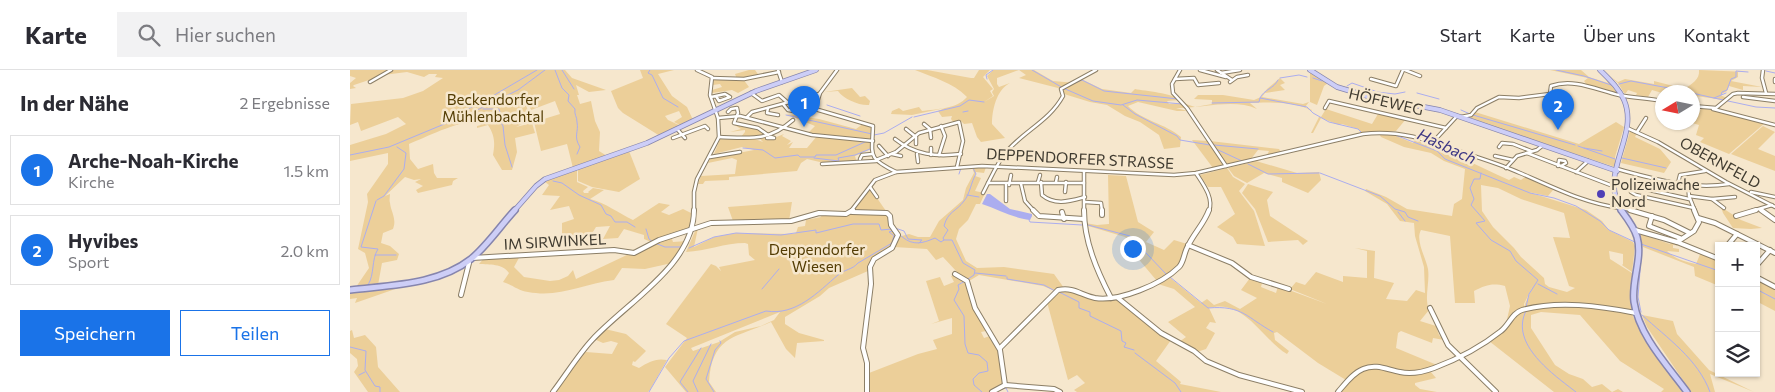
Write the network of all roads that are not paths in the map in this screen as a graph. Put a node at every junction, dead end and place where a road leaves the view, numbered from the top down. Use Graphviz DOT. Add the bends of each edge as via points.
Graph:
graph roads {
  1 [pos="390,70"];
  2 [pos="697,70"];
  3 [pos="816,70"];
  4 [pos="837,70"];
  5 [pos="1096,70"];
  6 [pos="1180,70"];
  7 [pos="1200,70"];
  8 [pos="1217,70"];
  9 [pos="1235,70"];
  10 [pos="1240,70"];
  11 [pos="1310,70"];
  12 [pos="1404,70"];
  13 [pos="1600,70"];
  14 [pos="1763,70"];
  15 [pos="778,71"];
  16 [pos="1221,73"];
  17 [pos="1248,75"];
  18 [pos="1420,76"];
  19 [pos="1226,77"];
  20 [pos="712,78"];
  21 [pos="1175,79"];
  22 [pos="1371,79"];
  23 [pos="370,82"];
  24 [pos="782,82"];
  25 [pos="1219,83"];
  26 [pos="752,93"];
  27 [pos="1766,93"];
  28 [pos="820,94"];
  29 [pos="1775,94"];
  30 [pos="1622,95"];
  31 [pos="716,96"];
  32 [pos="1743,97"];
  33 [pos="711,98"];
  34 [pos="795,100"];
  35 [pos="1655,100"];
  36 [pos="1775,101"];
  37 [pos="787,103"];
  38 [pos="783,104"];
  39 [pos="1700,107"];
  40 [pos="1325,108"];
  41 [pos="1707,108"];
  42 [pos="714,110"];
  43 [pos="769,111"];
  44 [pos="728,112"];
  45 [pos="778,114"];
  46 [pos="737,116"];
  47 [pos="747,117"];
  48 [pos="1459,117"];
  49 [pos="718,118"];
  50 [pos="1646,118"];
  51 [pos="793,120"];
  52 [pos="941,120"];
  53 [pos="924,124"];
  54 [pos="947,125"];
  55 [pos="1775,125"];
  56 [pos="941,126"];
  57 [pos="784,127"];
  58 [pos="1446,128"];
  59 [pos="1627,128"];
  60 [pos="677,129"];
  61 [pos="708,129"];
  62 [pos="906,129"];
  63 [pos="930,129"];
  64 [pos="1637,132"];
  65 [pos="682,134"];
  66 [pos="719,136"];
  67 [pos="767,136"];
  68 [pos="915,136"];
  69 [pos="673,138"];
  70 [pos="685,138"];
  71 [pos="931,138"];
  72 [pos="895,139"];
  73 [pos="873,141"];
  74 [pos="1433,142"];
  75 [pos="916,144"];
  76 [pos="879,146"];
  77 [pos="903,146"];
  78 [pos="1542,146"];
  79 [pos="1499,147"];
  80 [pos="931,148"];
  81 [pos="740,152"];
  82 [pos="1533,152"];
  83 [pos="1527,153"];
  84 [pos="872,154"];
  85 [pos="892,154"];
  86 [pos="917,154"];
  87 [pos="961,154"];
  88 [pos="888,156"];
  89 [pos="901,156"];
  90 [pos="931,156"];
  91 [pos="939,156"];
  92 [pos="1495,156"];
  93 [pos="709,157"];
  94 [pos="860,159"];
  95 [pos="1514,160"];
  96 [pos="876,161"];
  97 [pos="1588,161"];
  98 [pos="918,162"];
  99 [pos="822,164"];
  100 [pos="996,166"];
  101 [pos="1226,166"];
  102 [pos="957,167"];
  103 [pos="1506,168"];
  104 [pos="1617,170"];
  105 [pos="1706,170"];
  106 [pos="896,172"];
  107 [pos="1084,172"];
  108 [pos="1576,172"];
  109 [pos="1196,173"];
  110 [pos="1012,175"];
  111 [pos="1040,175"];
  112 [pos="1030,176"];
  113 [pos="1057,177"];
  114 [pos="1074,178"];
  115 [pos="1040,182"];
  116 [pos="1056,182"];
  117 [pos="1066,182"];
  118 [pos="1029,183"];
  119 [pos="1074,183"];
  120 [pos="1084,183"];
  121 [pos="1678,183"];
  122 [pos="988,184"];
  123 [pos="1021,184"];
  124 [pos="1614,184"];
  125 [pos="1730,184"];
  126 [pos="1008,185"];
  127 [pos="1688,185"];
  128 [pos="1629,186"];
  129 [pos="870,187"];
  130 [pos="1064,192"];
  131 [pos="982,193"];
  132 [pos="1750,193"];
  133 [pos="878,197"];
  134 [pos="1734,197"];
  135 [pos="1775,197"];
  136 [pos="1689,198"];
  137 [pos="1712,199"];
  138 [pos="1085,200"];
  139 [pos="1006,201"];
  140 [pos="1774,206"];
  141 [pos="1620,208"];
  142 [pos="1694,208"];
  143 [pos="1724,208"];
  144 [pos="885,209"];
  145 [pos="1760,210"];
  146 [pos="852,212"];
  147 [pos="1062,212"];
  148 [pos="887,213"];
  149 [pos="1102,215"];
  150 [pos="1652,216"];
  151 [pos="1736,216"];
  152 [pos="1698,218"];
  153 [pos="1064,219"];
  154 [pos="1084,219"];
  155 [pos="1775,220"];
  156 [pos="693,229"];
  157 [pos="1634,230"];
  158 [pos="1690,233"];
  159 [pos="1737,234"];
  160 [pos="1679,240"];
  161 [pos="1730,242"];
  162 [pos="1188,245"];
  163 [pos="1770,250"];
  164 [pos="1775,253"];
  165 [pos="1715,257"];
  166 [pos="472,258"];
  167 [pos="1760,261"];
  168 [pos="467,262"];
  169 [pos="955,274"];
  170 [pos="1760,279"];
  171 [pos="1775,287"];
  172 [pos="1289,289"];
  173 [pos="350,290"];
  174 [pos="461,295"];
  175 [pos="1111,298"];
  176 [pos="1118,298"];
  177 [pos="1430,308"];
  178 [pos="1637,313"];
  179 [pos="1000,348"];
  180 [pos="1460,358"];
  181 [pos="1005,385"];
  182 [pos="1285,390"];
  183 [pos="553,392"];
  184 [pos="867,392"];
  185 [pos="992,392"];
  186 [pos="1060,392"];
  187 [pos="1302,392"];
  188 [pos="1338,392"];
  189 [pos="1496,392"];
  190 [pos="1687,392"];
  1 -- 23 [label="street"];
  2 -- 20 [label="street"];
  3 -- 24 [label="main road"];
  4 -- 28 [label="street"];
  5 -- 100 [label="street" via="1063,88 1063,96 1054,112 1009,148"];
  6 -- 21 [label="street"];
  7 -- 19 [label="street"];
  8 -- 16 [label="street"];
  9 -- 10 [label="street"];
  9 -- 16 [label="street"];
  11 -- 48 [label="main road" via="1332,84 1354,92 1424,106"];
  12 -- 18 [label="street"];
  12 -- 22 [label="street" via="1396,86"];
  13 -- 30 [label="main road"];
  14 -- 27 [label="street"];
  15 -- 20 [label="street" via="744,79"];
  15 -- 24 [label="street"];
  16 -- 19 [label="street"];
  17 -- 19 [label="street" via="1231,81"];
  20 -- 33 [label="street"];
  21 -- 25 [label="street" via="1194,78 1198,85"];
  21 -- 101 [label="street" via="1173,93 1187,108"];
  24 -- 26 [label="main road"];
  26 -- 37 [label="street" via="762,101 778,96"];
  26 -- 42 [label="main road"];
  27 -- 29 [label="street"];
  27 -- 41 [label="street" via="1738,93 1718,107"];
  28 -- 34 [label="street"];
  28 -- 73 [label="street" via="815,109 871,125"];
  30 -- 35 [label="street"];
  30 -- 48 [label="street" via="1594,87 1557,84 1551,86 1550,94 1500,97 1477,108 1471,115"];
  30 -- 59 [label="main road" via="1628,111"];
  31 -- 31 [label="street" via="726,94 730,97 718,101"];
  31 -- 33 [label="street"];
  32 -- 36 [label="street"];
  33 -- 42 [label="street"];
  34 -- 37 [label="street"];
  34 -- 38 [label="street" via="799,107 794,111"];
  37 -- 38 [label="street"];
  38 -- 43 [label="street"];
  39 -- 41 [label="street"];
  40 -- 58 [label="street, HÖFEWEG" via="1332,101"];
  41 -- 55 [label="street"];
  42 -- 49 [label="street"];
  42 -- 60 [label="main road"];
  43 -- 45 [label="street"];
  43 -- 47 [label="street" via="752,112"];
  44 -- 46 [label="street" via="737,108"];
  46 -- 47 [label="street"];
  46 -- 49 [label="street"];
  46 -- 67 [label="street" via="735,124 758,128"];
  47 -- 57 [label="street"];
  48 -- 58 [label="street"];
  48 -- 78 [label="main road"];
  49 -- 66 [label="street"];
  50 -- 64 [label="street"];
  51 -- 57 [label="street"];
  52 -- 54 [label="street"];
  53 -- 63 [label="street"];
  54 -- 56 [label="street"];
  54 -- 87 [label="street" via="959,122 963,134"];
  56 -- 63 [label="street"];
  56 -- 91 [label="street" via="945,136"];
  57 -- 67 [label="street"];
  57 -- 73 [label="street" via="808,134"];
  58 -- 74 [label="street"];
  59 -- 64 [label="street, OBERNFELD"];
  59 -- 104 [label="main road"];
  60 -- 65 [label="street"];
  60 -- 166 [label="main road" via="542,181"];
  61 -- 65 [label="street" via="704,126"];
  62 -- 68 [label="street"];
  63 -- 68 [label="street"];
  63 -- 71 [label="street"];
  64 -- 105 [label="street, OBERNFELD"];
  65 -- 69 [label="street"];
  65 -- 70 [label="street"];
  66 -- 67 [label="street" via="758,140"];
  66 -- 93 [label="street"];
  68 -- 75 [label="street"];
  68 -- 77 [label="street"];
  72 -- 77 [label="street"];
  73 -- 84 [label="street"];
  74 -- 101 [label="street, DEPPENDORFER STRASSE" via="1401,133 1381,132"];
  74 -- 103 [label="street, DEPPENDORFER STRASSE"];
  76 -- 88 [label="street"];
  77 -- 85 [label="street"];
  77 -- 86 [label="street"];
  78 -- 82 [label="street"];
  78 -- 97 [label="main road"];
  79 -- 82 [label="street" via="1506,142"];
  80 -- 90 [label="street"];
  81 -- 93 [label="street"];
  82 -- 83 [label="street"];
  83 -- 95 [label="street"];
  83 -- 108 [label="street"];
  84 -- 94 [label="street"];
  84 -- 96 [label="street"];
  85 -- 88 [label="street"];
  85 -- 89 [label="street"];
  86 -- 90 [label="street"];
  86 -- 98 [label="street"];
  87 -- 91 [label="street"];
  87 -- 102 [label="street"];
  88 -- 96 [label="street"];
  90 -- 91 [label="street"];
  92 -- 95 [label="street"];
  93 -- 156 [label="street" via="695,186"];
  95 -- 103 [label="street"];
  96 -- 99 [label="street"];
  96 -- 106 [label="street"];
  97 -- 104 [label="main road"];
  97 -- 108 [label="street"];
  100 -- 102 [label="street, DEPPENDORFER STRASSE"];
  100 -- 107 [label="street, DEPPENDORFER STRASSE"];
  100 -- 122 [label="street"];
  101 -- 109 [label="street, DEPPENDORFER STRASSE"];
  102 -- 106 [label="street, DEPPENDORFER STRASSE"];
  103 -- 141 [label="street, DEPPENDORFER STRASSE" via="1581,200"];
  104 -- 121 [label="street"];
  104 -- 124 [label="main road"];
  105 -- 121 [label="street" via="1680,175"];
  105 -- 125 [label="street, OBERNFELD"];
  106 -- 129 [label="street, DEPPENDORFER STRASSE" via="876,179"];
  107 -- 109 [label="street, DEPPENDORFER STRASSE" via="1164,176"];
  107 -- 120 [label="street"];
  108 -- 124 [label="street"];
  109 -- 162 [label="street" via="1206,188 1211,205 1205,222"];
  110 -- 126 [label="street"];
  111 -- 115 [label="street"];
  112 -- 118 [label="street"];
  113 -- 116 [label="street"];
  114 -- 119 [label="street"];
  115 -- 116 [label="street"];
  115 -- 118 [label="street"];
  115 -- 138 [label="street" via="1042,195 1050,201"];
  116 -- 117 [label="street"];
  117 -- 119 [label="street"];
  117 -- 130 [label="street"];
  118 -- 123 [label="street"];
  119 -- 120 [label="street"];
  120 -- 138 [label="street"];
  121 -- 127 [label="street"];
  122 -- 126 [label="street"];
  122 -- 131 [label="street"];
  123 -- 126 [label="street"];
  123 -- 153 [label="street" via="1025,201 1037,215"];
  124 -- 128 [label="street"];
  124 -- 141 [label="main road" via="1614,196"];
  125 -- 127 [label="street" via="1709,188"];
  125 -- 132 [label="street, OBERNFELD"];
  126 -- 139 [label="street"];
  127 -- 136 [label="street"];
  128 -- 136 [label="street"];
  128 -- 142 [label="street" via="1636,196"];
  129 -- 133 [label="street"];
  129 -- 146 [label="street, DEPPENDORFER STRASSE"];
  132 -- 135 [label="street"];
  132 -- 140 [label="street, OBERNFELD"];
  134 -- 137 [label="street"];
  136 -- 137 [label="street"];
  136 -- 142 [label="street"];
  137 -- 143 [label="street"];
  138 -- 149 [label="street" via="1101,203"];
  138 -- 154 [label="street"];
  140 -- 145 [label="street"];
  141 -- 150 [label="street, DEPPENDORFER STRASSE"];
  141 -- 157 [label="main road"];
  142 -- 152 [label="street"];
  144 -- 148 [label="street"];
  145 -- 151 [label="street"];
  145 -- 155 [label="street"];
  146 -- 148 [label="street"];
  146 -- 156 [label="street" via="816,214 793,221 711,223"];
  147 -- 153 [label="street"];
  148 -- 184 [label="street" via="898,236 892,248 874,259 870,267 863,348 867,363"];
  150 -- 158 [label="street, DEPPENDORFER STRASSE"];
  150 -- 160 [label="street" via="1649,226"];
  152 -- 158 [label="street" via="1696,228"];
  152 -- 159 [label="street"];
  153 -- 154 [label="street"];
  154 -- 175 [label="street" via="1098,272"];
  156 -- 166 [label="street, IM SIRWINKEL" via="659,240 632,254 614,250"];
  156 -- 183 [label="street" via="676,261 592,340"];
  157 -- 160 [label="street"];
  157 -- 178 [label="main road" via="1638,243 1634,293"];
  158 -- 160 [label="street"];
  159 -- 161 [label="street"];
  159 -- 163 [label="street"];
  160 -- 165 [label="street"];
  162 -- 172 [label="street" via="1232,263 1251,277"];
  162 -- 176 [label="street" via="1180,266 1156,283"];
  163 -- 164 [label="street"];
  163 -- 167 [label="street"];
  166 -- 168 [label="main road"];
  168 -- 173 [label="main road" via="429,279"];
  168 -- 174 [label="street"];
  169 -- 179 [label="street" via="967,280 972,301"];
  170 -- 171 [label="street"];
  175 -- 176 [label="street"];
  175 -- 179 [label="street" via="1093,298 1076,290 1058,290"];
  176 -- 182 [label="street" via="1161,333 1206,361"];
  177 -- 180 [label="street" via="1444,340"];
  178 -- 180 [label="street" via="1571,306 1544,306 1516,312 1507,327"];
  178 -- 190 [label="main road"];
  179 -- 181 [label="street"];
  180 -- 188 [label="street" via="1417,372 1366,366"];
  180 -- 189 [label="street"];
  181 -- 185 [label="street"];
  181 -- 186 [label="street"];
  182 -- 187 [label="street"];
}
